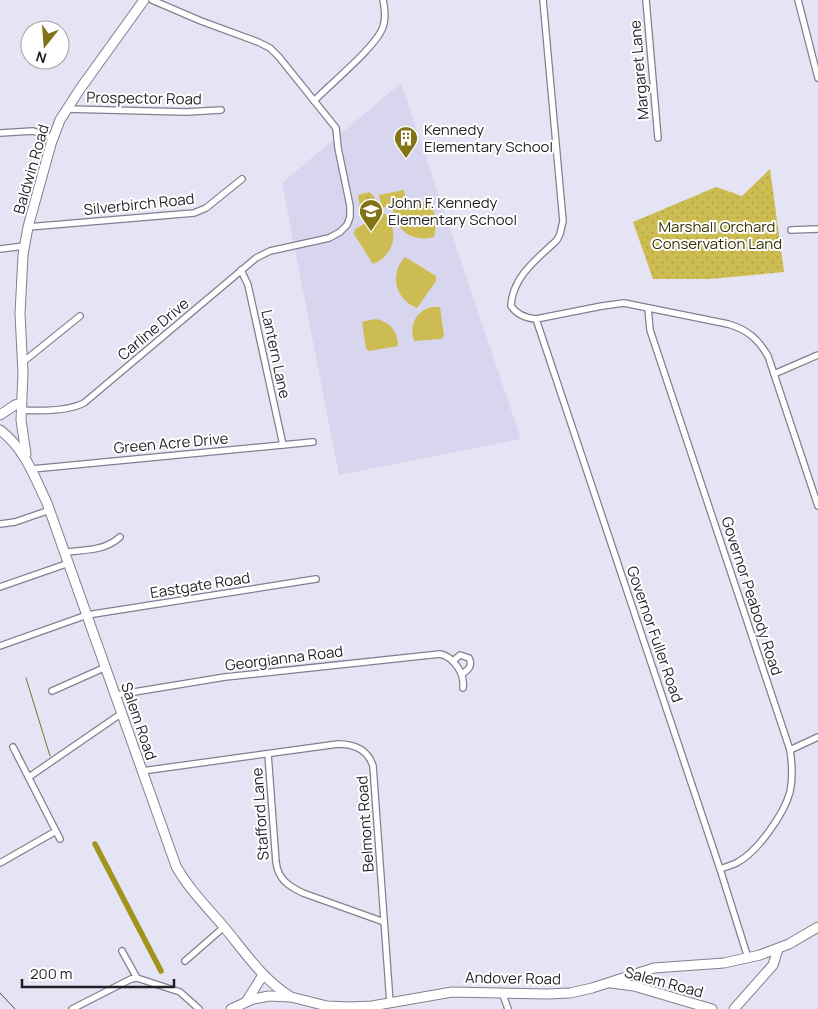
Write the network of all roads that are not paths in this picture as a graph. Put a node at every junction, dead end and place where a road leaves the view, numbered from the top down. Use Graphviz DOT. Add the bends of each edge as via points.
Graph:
graph roads {
  1 [pos="144,0"];
  2 [pos="152,0"];
  3 [pos="383,0"];
  4 [pos="543,0"];
  5 [pos="646,0"];
  6 [pos="798,0"];
  7 [pos="818,78"];
  8 [pos="314,101"];
  9 [pos="66,109"];
  10 [pos="221,110"];
  11 [pos="0,133"];
  12 [pos="53,138"];
  13 [pos="658,138"];
  14 [pos="242,179"];
  15 [pos="28,227"];
  16 [pos="818,229"];
  17 [pos="791,230"];
  18 [pos="24,246"];
  19 [pos="0,249"];
  20 [pos="242,270"];
  21 [pos="648,308"];
  22 [pos="80,316"];
  23 [pos="536,319"];
  24 [pos="818,356"];
  25 [pos="23,362"];
  26 [pos="774,374"];
  27 [pos="21,406"];
  28 [pos="0,415"];
  29 [pos="0,430"];
  30 [pos="313,442"];
  31 [pos="283,445"];
  32 [pos="31,468"];
  33 [pos="818,506"];
  34 [pos="50,510"];
  35 [pos="0,524"];
  36 [pos="120,537"];
  37 [pos="65,552"];
  38 [pos="68,563"];
  39 [pos="316,579"];
  40 [pos="0,587"];
  41 [pos="87,615"];
  42 [pos="0,646"];
  43 [pos="453,661"];
  44 [pos="106,667"];
  45 [pos="462,674"];
  46 [pos="463,688"];
  47 [pos="52,692"];
  48 [pos="116,695"];
  49 [pos="122,713"];
  50 [pos="818,737"];
  51 [pos="13,747"];
  52 [pos="790,750"];
  53 [pos="268,754"];
  54 [pos="142,771"];
  55 [pos="29,777"];
  56 [pos="56,831"];
  57 [pos="60,840"];
  58 [pos="0,862"];
  59 [pos="720,869"];
  60 [pos="384,922"];
  61 [pos="224,927"];
  62 [pos="818,927"];
  63 [pos="778,949"];
  64 [pos="122,951"];
  65 [pos="748,958"];
  66 [pos="185,961"];
  67 [pos="264,975"];
  68 [pos="629,975"];
  69 [pos="137,978"];
  70 [pos="608,983"];
  71 [pos="634,986"];
  72 [pos="502,992"];
  73 [pos="291,997"];
  74 [pos="246,1002"];
  75 [pos="390,1002"];
  76 [pos="327,1008"];
  77 [pos="72,1009"];
  78 [pos="199,1009"];
  79 [pos="231,1009"];
  80 [pos="508,1009"];
  81 [pos="712,1009"];
  82 [pos="734,1009"];
  1 -- 9 [label="main road, Baldwin Road"];
  2 -- 8 [label="street, Carline Drive" via="268,47"];
  3 -- 8 [label="street" via="384,25 377,39"];
  4 -- 23 [label="street" via="563,221 557,240 525,270 511,302 519,314"];
  5 -- 13 [label="street, Margaret Lane"];
  6 -- 7 [label="street"];
  8 -- 20 [label="street, Carline Drive" via="336,129 349,200 347,225 329,238 266,252"];
  9 -- 10 [label="street, Prospector Road"];
  9 -- 12 [label="main road, Baldwin Road"];
  11 -- 12 [label="street" via="33,131"];
  12 -- 15 [label="main road, Baldwin Road"];
  14 -- 15 [label="street, Silverbirch Road" via="206,208 194,213"];
  15 -- 18 [label="main road, Baldwin Road"];
  16 -- 17 [label="street"];
  18 -- 19 [label="street"];
  18 -- 25 [label="main road, Baldwin Road" via="20,314"];
  20 -- 27 [label="street, Carline Drive" via="87,401 69,408"];
  20 -- 31 [label="street, Lantern Lane"];
  21 -- 23 [label="street" via="617,304"];
  21 -- 26 [label="street" via="741,328 762,345"];
  21 -- 52 [label="street, Governor Peabody Road" via="650,330"];
  22 -- 25 [label="street"];
  23 -- 59 [label="street, Governor Fuller Road"];
  24 -- 26 [label="street"];
  25 -- 27 [label="main road, Baldwin Road"];
  26 -- 33 [label="street"];
  27 -- 28 [label="main road" via="14,405"];
  27 -- 32 [label="main road, Baldwin Road" via="23,440"];
  29 -- 32 [label="main road, Salem Road" via="16,445"];
  30 -- 31 [label="street, Green Acre Drive"];
  31 -- 32 [label="street, Green Acre Drive"];
  32 -- 34 [label="main road, Salem Road"];
  34 -- 35 [label="street"];
  34 -- 37 [label="main road, Salem Road"];
  36 -- 37 [label="street" via="102,548"];
  37 -- 38 [label="main road, Salem Road"];
  38 -- 40 [label="street"];
  38 -- 41 [label="main road, Salem Road"];
  39 -- 41 [label="street, Eastgate Road"];
  41 -- 42 [label="street, Eastgate Road"];
  41 -- 44 [label="main road, Salem Road"];
  43 -- 45 [label="street"];
  43 -- 45 [label="street, Georgianna Road" via="460,655 469,658 470,666"];
  43 -- 48 [label="street, Georgianna Road" via="440,654 376,660 225,677"];
  44 -- 47 [label="street"];
  44 -- 48 [label="main road, Salem Road"];
  45 -- 46 [label="street, Georgianna Road"];
  48 -- 49 [label="main road, Salem Road"];
  49 -- 54 [label="main road, Salem Road"];
  49 -- 55 [label="street"];
  50 -- 52 [label="street"];
  51 -- 55 [label="street"];
  52 -- 59 [label="street, Governor Peabody Road" via="791,785 785,804 758,846 738,863"];
  53 -- 54 [label="street, Belmont Road"];
  53 -- 60 [label="street, Stafford Lane" via="276,862 281,878 302,893"];
  53 -- 60 [label="street, Belmont Road" via="345,744 359,748 369,758 374,772"];
  54 -- 61 [label="main road, Salem Road" via="176,866"];
  55 -- 56 [label="street"];
  56 -- 57 [label="street"];
  56 -- 58 [label="street"];
  59 -- 65 [label="street, Governor Fuller Road"];
  60 -- 75 [label="street, Belmont Road"];
  61 -- 66 [label="street"];
  61 -- 67 [label="main road, Salem Road"];
  62 -- 63 [label="main road, Andover Road"];
  63 -- 65 [label="main road, Andover Road"];
  63 -- 82 [label="main road" via="773,965"];
  64 -- 69 [label="street"];
  65 -- 68 [label="main road, Andover Road" via="662,967"];
  67 -- 73 [label="main road, Salem Road"];
  67 -- 74 [label="main road"];
  68 -- 70 [label="main road, Andover Road"];
  68 -- 71 [label="main road"];
  69 -- 77 [label="street"];
  69 -- 78 [label="street" via="180,992"];
  70 -- 71 [label="main road, Salem Road"];
  70 -- 72 [label="main road, Andover Road" via="555,994"];
  71 -- 81 [label="main road, Salem Road"];
  72 -- 75 [label="main road, Andover Road" via="452,992"];
  72 -- 80 [label="street"];
  73 -- 74 [label="main road, Andover Road" via="264,996"];
  73 -- 76 [label="main road, Andover Road"];
  74 -- 79 [label="main road, Andover Road"];
  75 -- 76 [label="main road, Andover Road" via="364,1007"];
}
